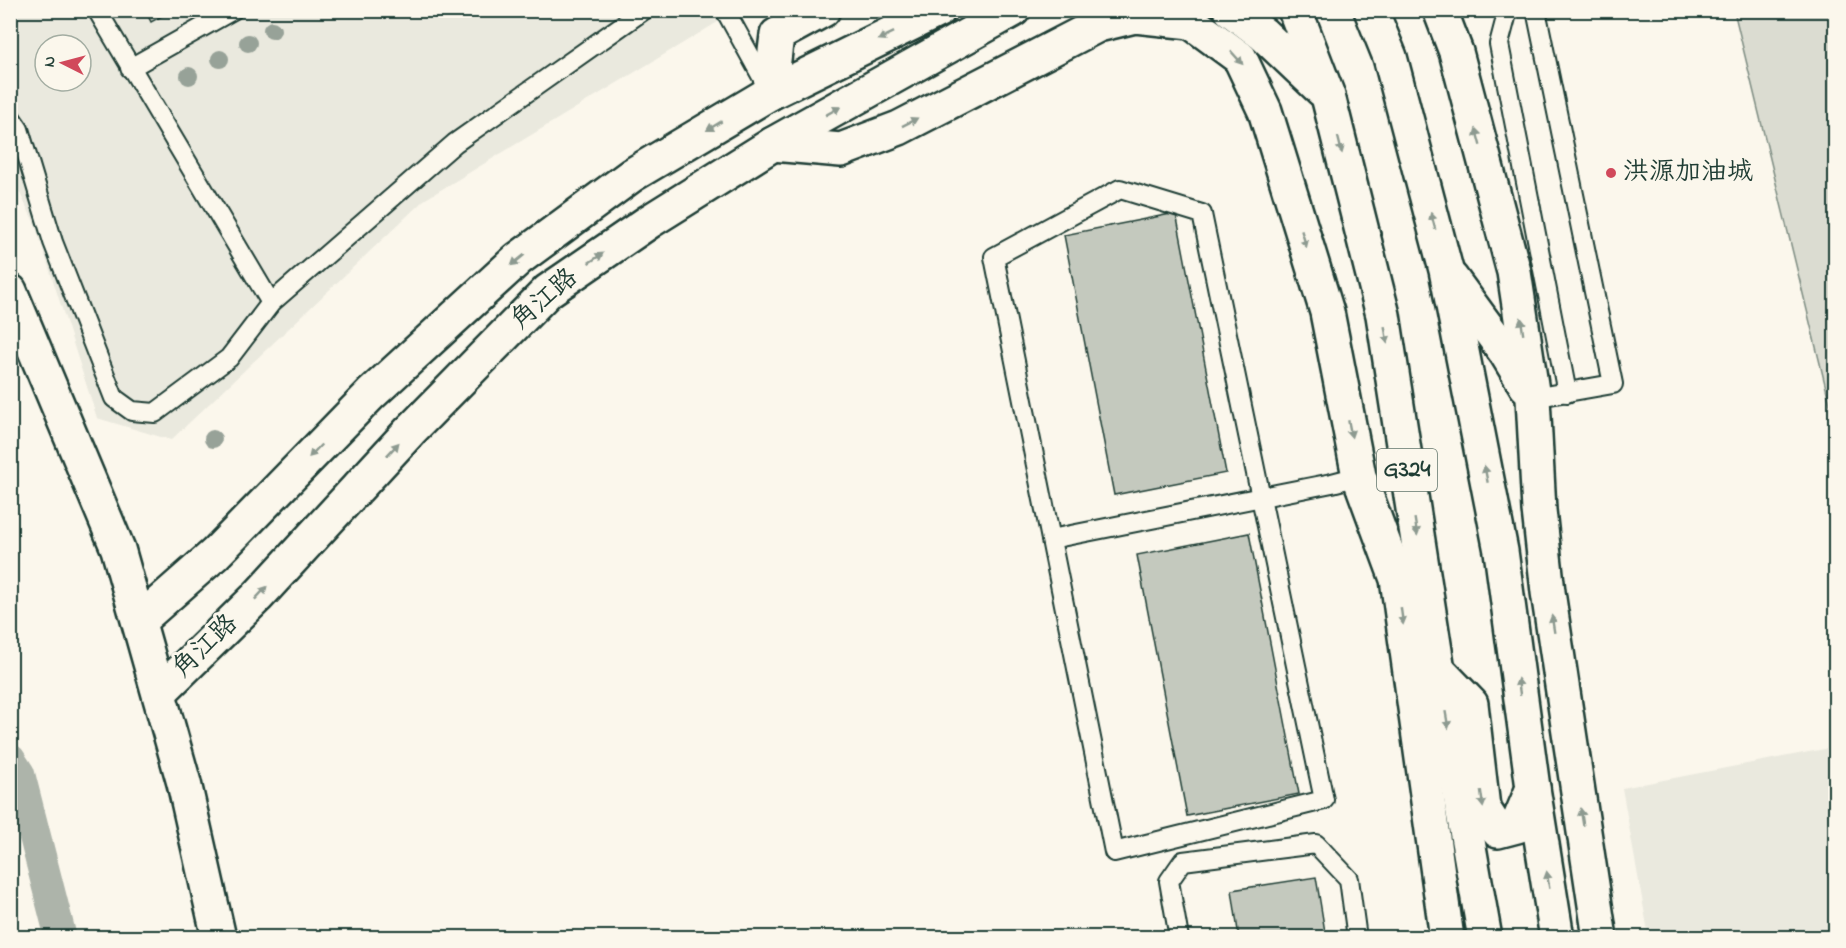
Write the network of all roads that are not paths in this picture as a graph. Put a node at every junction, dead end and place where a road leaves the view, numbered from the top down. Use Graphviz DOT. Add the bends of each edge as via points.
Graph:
graph roads {
  1 [pos="97,10"];
  2 [pos="233,10"];
  3 [pos="644,10"];
  4 [pos="725,10"];
  5 [pos="823,10"];
  6 [pos="939,10"];
  7 [pos="1013,10"];
  8 [pos="1231,10"];
  9 [pos="1295,10"];
  10 [pos="1371,10"];
  11 [pos="1395,10"];
  12 [pos="1440,10"];
  13 [pos="1508,10"];
  14 [pos="1536,10"];
  15 [pos="1390,57"];
  16 [pos="130,68"];
  17 [pos="770,93"];
  18 [pos="1328,96"];
  19 [pos="10,116"];
  20 [pos="773,144"];
  21 [pos="1446,270"];
  22 [pos="10,291"];
  23 [pos="271,303"];
  24 [pos="1567,393"];
  25 [pos="1533,398"];
  26 [pos="1359,476"];
  27 [pos="1261,496"];
  28 [pos="1050,539"];
  29 [pos="1501,551"];
  30 [pos="140,621"];
  31 [pos="1438,670"];
  32 [pos="160,692"];
  33 [pos="1533,788"];
  34 [pos="219,938"];
  35 [pos="1179,938"];
  36 [pos="1357,938"];
  37 [pos="1447,938"];
  38 [pos="1485,938"];
  39 [pos="1557,938"];
  40 [pos="1600,938"];
  1 -- 16 [label="lane"];
  2 -- 16 [label="lane"];
  3 -- 23 [label="lane" via="455,143"];
  4 -- 17 [label="lane"];
  5 -- 17 [label="main road" via="777,35"];
  6 -- 17 [label="main road, 角江路, one-way"];
  20 -- 7 [label="main road, 角江路, one-way"];
  8 -- 18 [label="main road" via="1263,34"];
  9 -- 18 [label="main road, G324"];
  10 -- 15 [label="main road"];
  11 -- 15 [label="main road"];
  25 -- 12 [label="main road, one-way" via="1514,272 1456,52"];
  13 -- 24 [label="lane" via="1499,44"];
  14 -- 24 [label="lane" via="1613,384"];
  21 -- 15 [label="main road, one-way"];
  16 -- 23 [label="lane"];
  17 -- 30 [label="main road, 角江路, one-way" via="632,175 518,259 371,394 214,554"];
  18 -- 31 [label="main road, G324, one-way" via="1383,315"];
  19 -- 23 [label="lane" via="19,129 53,242 114,398 132,411 155,413 229,358"];
  20 -- 26 [label="main road, one-way" via="841,150 899,128 1098,25 1135,16 1191,22 1239,58 1265,111 1326,312"];
  32 -- 20 [label="main road, 角江路, one-way" via="257,597 410,431 548,291"];
  21 -- 25 [label="main road"];
  29 -- 21 [label="main road, one-way"];
  22 -- 30 [label="main road" via="118,549"];
  24 -- 25 [label="lane"];
  25 -- 29 [label="main road"];
  40 -- 25 [label="main road, one-way" via="1548,592"];
  26 -- 27 [label="lane"];
  26 -- 37 [label="main road, one-way" via="1397,579"];
  27 -- 28 [label="lane"];
  27 -- 28 [label="lane" via="1202,214 1120,189 994,257"];
  27 -- 28 [label="lane" via="1323,800 1114,852"];
  33 -- 29 [label="main road, one-way"];
  30 -- 32 [label="main road"];
  31 -- 33 [label="main road, one-way" via="1471,704 1483,808 1498,831 1517,826"];
  31 -- 38 [label="main road, G324, one-way"];
  32 -- 34 [label="main road"];
  39 -- 33 [label="main road, one-way"];
  35 -- 36 [label="lane" via="1169,881 1183,861 1316,844 1349,879"];
}
